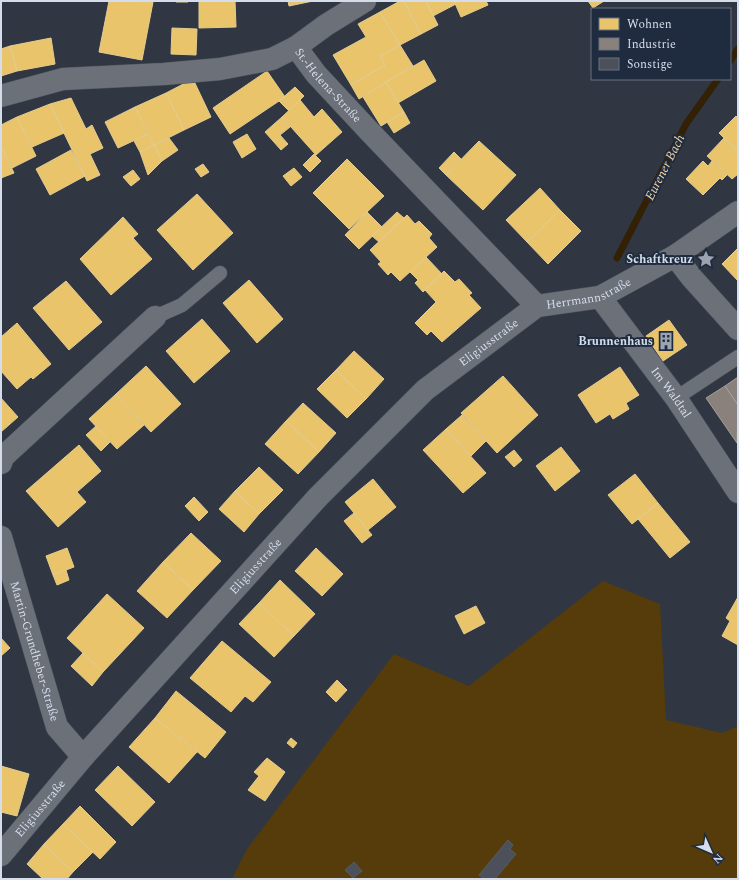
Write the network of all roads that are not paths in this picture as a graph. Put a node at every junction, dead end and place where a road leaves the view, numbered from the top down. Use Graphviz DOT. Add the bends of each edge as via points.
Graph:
graph roads {
  1 [pos="365,1"];
  2 [pos="296,47"];
  3 [pos="1,96"];
  4 [pos="738,212"];
  5 [pos="675,256"];
  6 [pos="220,273"];
  7 [pos="600,297"];
  8 [pos="537,306"];
  9 [pos="155,317"];
  10 [pos="738,329"];
  11 [pos="738,357"];
  12 [pos="676,398"];
  13 [pos="1,463"];
  14 [pos="738,492"];
  15 [pos="1,536"];
  16 [pos="83,757"];
  17 [pos="1,855"];
  1 -- 2 [label="street"];
  2 -- 3 [label="street, St.-Helena-Straße" via="272,59 250,64 164,74 63,79"];
  2 -- 8 [label="street, St.-Helena-Straße" via="316,74"];
  4 -- 5 [label="street, Herrmannstraße"];
  5 -- 7 [label="street, Herrmannstraße"];
  5 -- 10 [label="street"];
  6 -- 9 [label="lane" via="182,305"];
  7 -- 8 [label="street, Herrmannstraße"];
  7 -- 12 [label="street, Im Waldtal"];
  8 -- 16 [label="street, Eligiusstraße" via="425,390 318,497"];
  9 -- 13 [label="street" via="3,457"];
  11 -- 12 [label="lane"];
  12 -- 14 [label="street, Im Waldtal"];
  15 -- 16 [label="street, Martin-Grundheber-Straße" via="57,727"];
  16 -- 17 [label="street, Eligiusstraße"];
}
